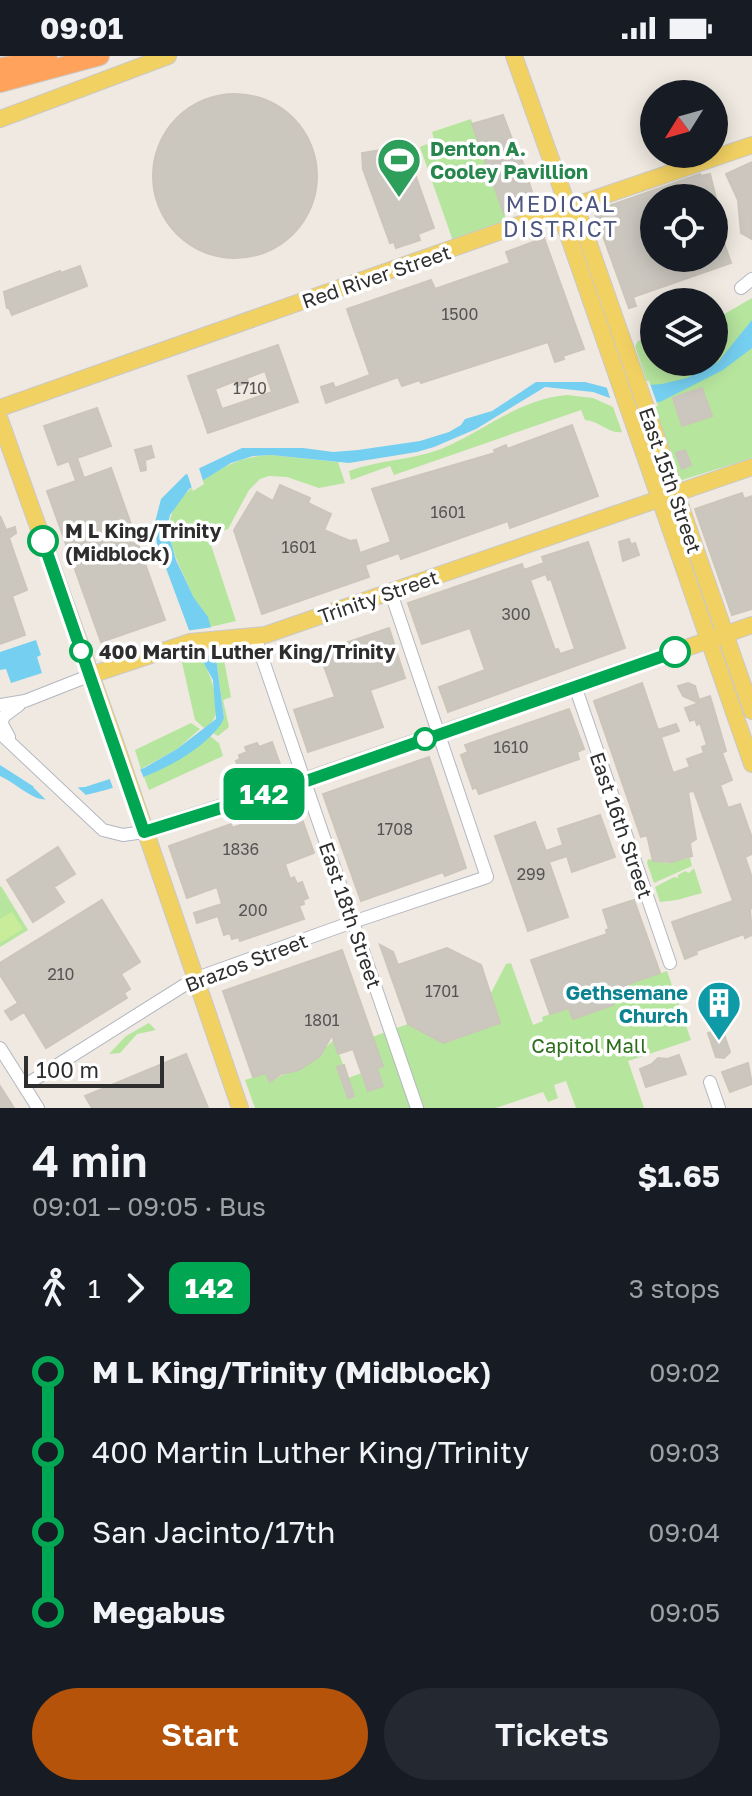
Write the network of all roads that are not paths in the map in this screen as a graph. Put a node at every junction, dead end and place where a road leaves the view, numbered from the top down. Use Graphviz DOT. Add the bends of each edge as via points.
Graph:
graph roads {
  1 [pos="63,56"];
  2 [pos="100,56"];
  3 [pos="168,56"];
  4 [pos="514,56"];
  5 [pos="0,67"];
  6 [pos="0,83"];
  7 [pos="0,119"];
  8 [pos="752,145"];
  9 [pos="568,207"];
  10 [pos="752,279"];
  11 [pos="741,288"];
  12 [pos="625,371"];
  13 [pos="0,408"];
  14 [pos="0,420"];
  15 [pos="752,467"];
  16 [pos="668,497"];
  17 [pos="391,593"];
  18 [pos="752,625"];
  19 [pos="255,637"];
  20 [pos="717,638"];
  21 [pos="91,675"];
  22 [pos="575,686"];
  23 [pos="25,701"];
  24 [pos="0,705"];
  25 [pos="752,711"];
  26 [pos="0,733"];
  27 [pos="438,735"];
  28 [pos="17,749"];
  29 [pos="752,764"];
  30 [pos="304,781"];
  31 [pos="144,832"];
  32 [pos="354,921"];
  33 [pos="670,963"];
  34 [pos="194,979"];
  35 [pos="0,1048"];
  36 [pos="710,1082"];
  37 [pos="24,1086"];
  38 [pos="416,1105"];
  39 [pos="38,1108"];
  40 [pos="240,1108"];
  41 [pos="719,1108"];
  1 -- 5 [label="highway"];
  2 -- 6 [label="highway"];
  3 -- 7 [label="main road"];
  4 -- 9 [label="main road, East 15th Street"];
  8 -- 9 [label="main road, Red River Street"];
  9 -- 12 [label="main road, East 15th Street" via="581,221"];
  9 -- 12 [label="main road, East 15th Street" via="565,226 605,336"];
  9 -- 13 [label="main road, Red River Street"];
  10 -- 11 [label="street"];
  12 -- 16 [label="main road, East 15th Street"];
  14 -- 21 [label="main road"];
  15 -- 16 [label="main road, Trinity Street"];
  16 -- 17 [label="main road, Trinity Street"];
  16 -- 20 [label="main road, East 15th Street"];
  17 -- 19 [label="main road, Trinity Street"];
  17 -- 27 [label="street"];
  18 -- 20 [label="main road"];
  19 -- 21 [label="main road, Trinity Street" via="196,641"];
  19 -- 30 [label="street, East 18th Street"];
  20 -- 22 [label="main road"];
  20 -- 25 [label="main road, East 15th Street"];
  20 -- 29 [label="main road, East 15th Street"];
  21 -- 23 [label="street, Trinity Street"];
  21 -- 31 [label="main road"];
  22 -- 27 [label="main road"];
  22 -- 33 [label="street, East 16th Street"];
  23 -- 24 [label="street, Trinity Street"];
  23 -- 28 [label="street" via="3,717"];
  26 -- 28 [label="street"];
  27 -- 30 [label="main road"];
  27 -- 32 [label="street, Brazos Street" via="487,877"];
  28 -- 31 [label="street" via="103,830"];
  30 -- 31 [label="main road"];
  30 -- 32 [label="street, East 18th Street"];
  31 -- 34 [label="main road"];
  32 -- 34 [label="street, Brazos Street"];
  32 -- 38 [label="street, East 18th Street"];
  34 -- 37 [label="street, Brazos Street"];
  34 -- 40 [label="main road"];
  35 -- 37 [label="street"];
  36 -- 41 [label="street"];
  37 -- 39 [label="street"];
}
